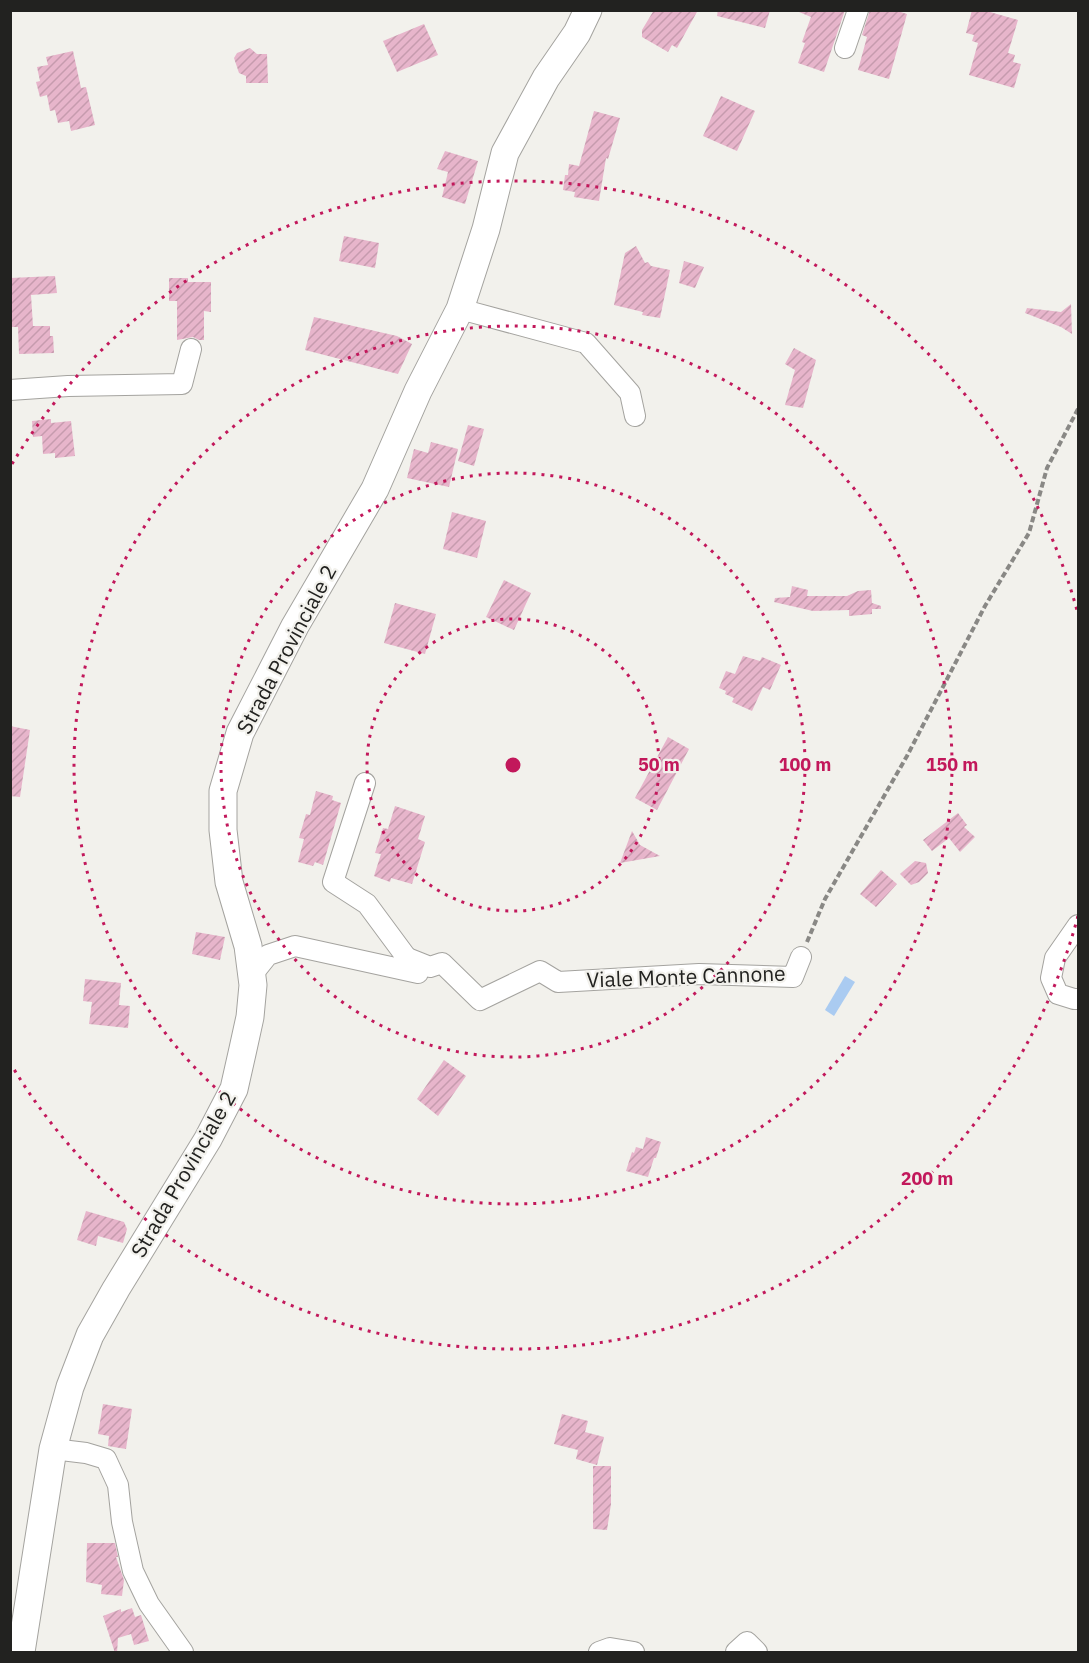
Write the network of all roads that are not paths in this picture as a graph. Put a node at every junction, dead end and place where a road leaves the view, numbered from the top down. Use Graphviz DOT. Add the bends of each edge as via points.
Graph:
graph roads {
  1 [pos="588,10"];
  2 [pos="858,10"];
  3 [pos="845,48"];
  4 [pos="460,309"];
  5 [pos="191,349"];
  6 [pos="10,390"];
  7 [pos="635,416"];
  8 [pos="365,783"];
  9 [pos="1078,925"];
  10 [pos="405,957"];
  11 [pos="801,957"];
  12 [pos="252,975"];
  13 [pos="1078,999"];
  14 [pos="53,1449"];
  15 [pos="21,1653"];
  16 [pos="183,1653"];
  17 [pos="599,1653"];
  18 [pos="634,1653"];
  19 [pos="736,1653"];
  20 [pos="757,1653"];
  1 -- 4 [label="street, Strada Provinciale 2" via="505,153"];
  2 -- 3 [label="street"];
  4 -- 7 [label="street" via="586,343 630,393"];
  4 -- 12 [label="street, Strada Provinciale 2" via="375,489 295,626 240,733 223,791 223,830 229,882 248,946"];
  5 -- 6 [label="street" via="182,384"];
  8 -- 10 [label="street" via="333,882 367,904"];
  9 -- 13 [label="street" via="1055,958 1051,978 1058,994"];
  10 -- 11 [label="street, Viale Monte Cannone" via="430,967 442,963 480,1000 540,971 558,982 699,974 793,976"];
  10 -- 12 [label="street" via="418,973 295,946 268,955"];
  12 -- 14 [label="street, Strada Provinciale 2" via="250,1017 234,1089 90,1335"];
  14 -- 15 [label="street, Strada Provinciale 2"];
  14 -- 16 [label="street" via="106,1459 118,1485 133,1571 149,1604"];
  17 -- 18 [label="street" via="610,1648"];
  19 -- 20 [label="street" via="747,1642"];
}
